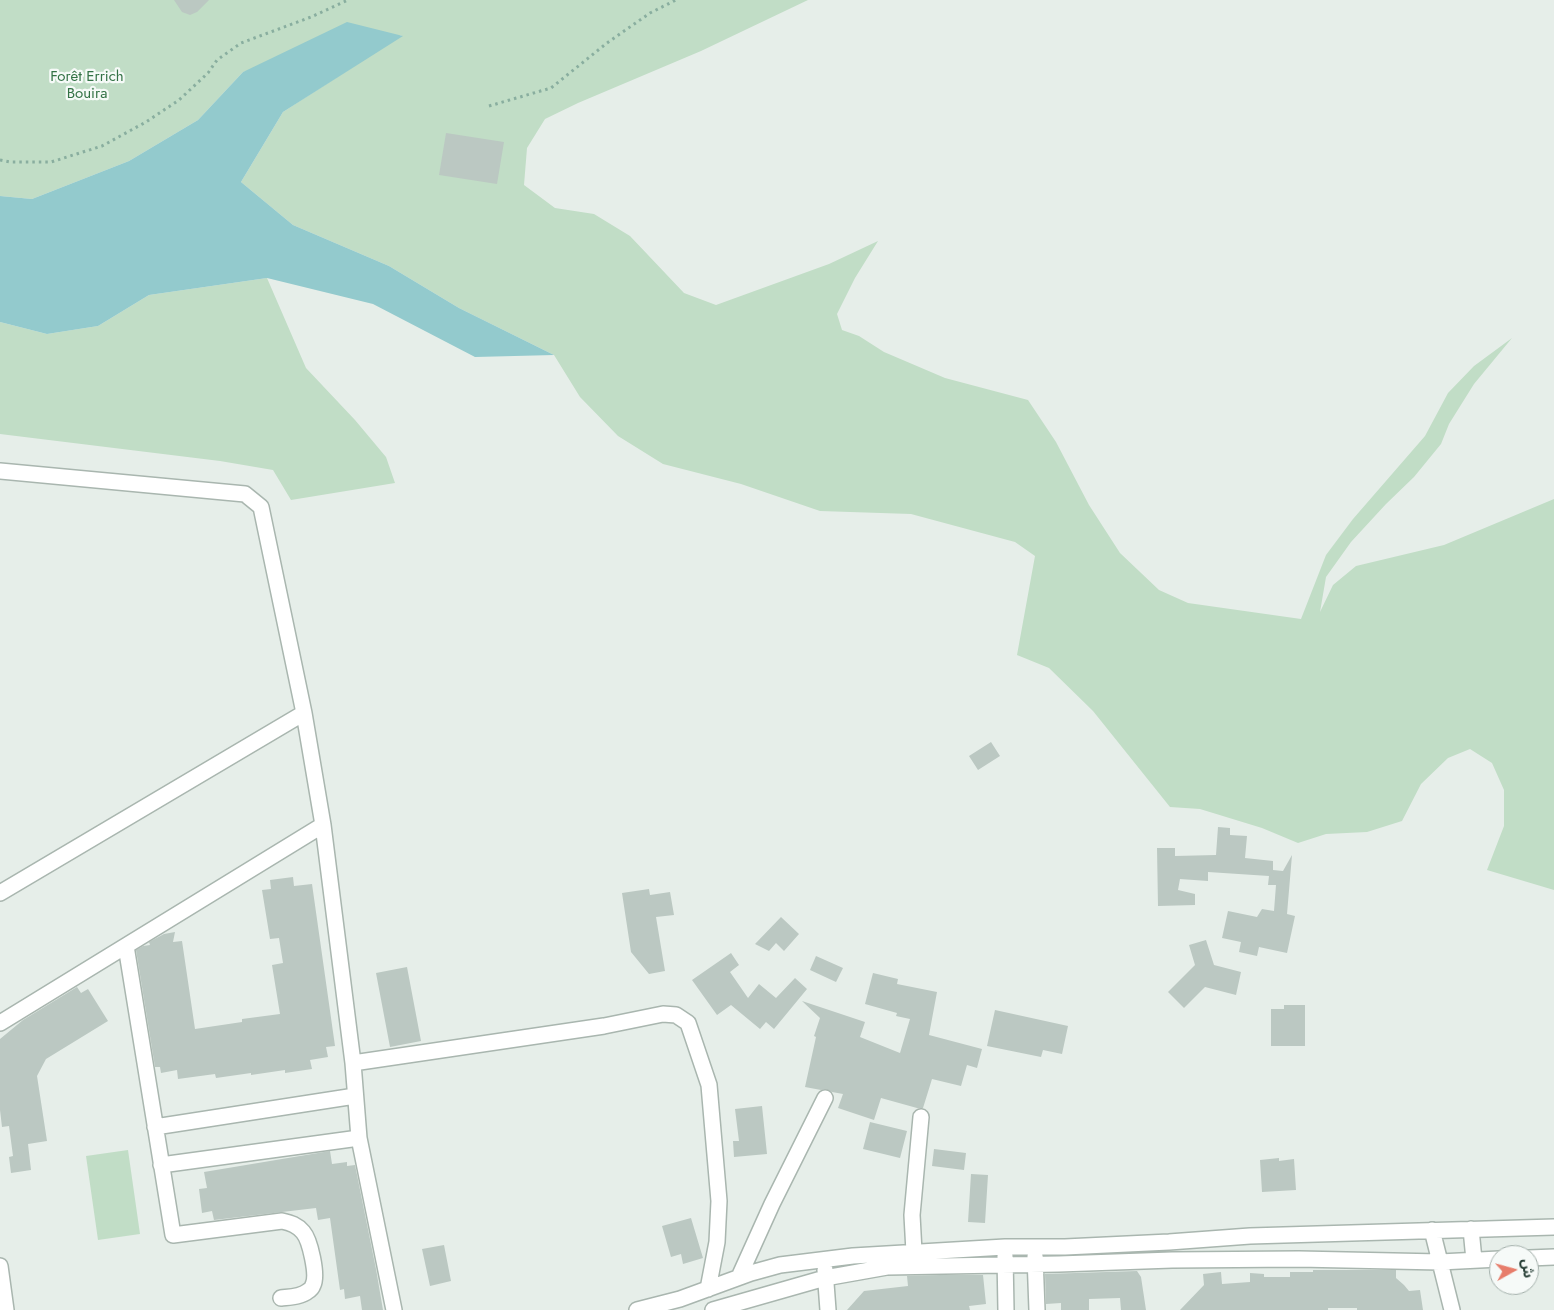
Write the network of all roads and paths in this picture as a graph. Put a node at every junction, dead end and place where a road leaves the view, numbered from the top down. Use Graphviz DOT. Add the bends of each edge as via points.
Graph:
graph roads {
  1 [pos="348,0"];
  2 [pos="676,0"];
  3 [pos="489,106"];
  4 [pos="0,160"];
  5 [pos="0,471"];
  6 [pos="304,713"];
  7 [pos="323,825"];
  8 [pos="0,893"];
  9 [pos="126,946"];
  10 [pos="0,1023"];
  11 [pos="353,1063"];
  12 [pos="355,1096"];
  13 [pos="825,1098"];
  14 [pos="921,1118"];
  15 [pos="155,1127"];
  16 [pos="359,1138"];
  17 [pos="161,1165"];
  18 [pos="1554,1227"];
  19 [pos="1471,1229"];
  20 [pos="1432,1230"];
  21 [pos="1005,1246"];
  22 [pos="1034,1247"];
  23 [pos="914,1252"];
  24 [pos="1554,1257"];
  25 [pos="1539,1258"];
  26 [pos="825,1259"];
  27 [pos="1489,1259"];
  28 [pos="1474,1260"];
  29 [pos="1440,1262"];
  30 [pos="1035,1264"];
  31 [pos="1005,1265"];
  32 [pos="0,1266"];
  33 [pos="739,1277"];
  34 [pos="825,1278"];
  35 [pos="708,1289"];
  36 [pos="281,1298"];
  37 [pos="681,1305"];
  38 [pos="6,1310"];
  39 [pos="394,1310"];
  40 [pos="637,1310"];
  41 [pos="712,1310"];
  42 [pos="828,1310"];
  43 [pos="1006,1310"];
  44 [pos="1037,1310"];
  45 [pos="1452,1310"];
  1 -- 4 [label="path" via="241,43 217,60 179,100 102,146 51,162"];
  2 -- 3 [label="path" via="650,13 607,43 552,88"];
  5 -- 6 [label="street" via="245,494 261,508"];
  6 -- 7 [label="street"];
  6 -- 8 [label="street"];
  7 -- 9 [label="street"];
  7 -- 11 [label="street"];
  9 -- 10 [label="street"];
  9 -- 15 [label="street"];
  11 -- 12 [label="street"];
  11 -- 35 [label="street" via="604,1026 663,1014 676,1015 688,1024 709,1085 719,1201 717,1242"];
  12 -- 15 [label="street"];
  12 -- 16 [label="street"];
  13 -- 33 [label="street"];
  14 -- 23 [label="street" via="912,1214"];
  15 -- 17 [label="street"];
  16 -- 17 [label="street"];
  16 -- 39 [label="street"];
  17 -- 36 [label="street" via="172,1235 282,1221 294,1224 304,1232 310,1246 314,1285 308,1292"];
  18 -- 19 [label="street"];
  19 -- 20 [label="street"];
  19 -- 28 [label="street"];
  20 -- 22 [label="street"];
  20 -- 29 [label="street"];
  21 -- 22 [label="street"];
  21 -- 23 [label="street"];
  21 -- 31 [label="street"];
  22 -- 30 [label="street"];
  23 -- 26 [label="street"];
  24 -- 25 [label="street"];
  26 -- 33 [label="street" via="750,1272"];
  26 -- 34 [label="street"];
  27 -- 28 [label="street"];
  28 -- 29 [label="street"];
  29 -- 30 [label="street" via="1172,1260"];
  29 -- 45 [label="street"];
  30 -- 31 [label="street"];
  30 -- 44 [label="street"];
  31 -- 34 [label="street" via="887,1267"];
  31 -- 43 [label="street"];
  32 -- 38 [label="street"];
  33 -- 35 [label="street"];
  34 -- 41 [label="street"];
  34 -- 42 [label="street"];
  35 -- 37 [label="street"];
  37 -- 40 [label="street"];
}
